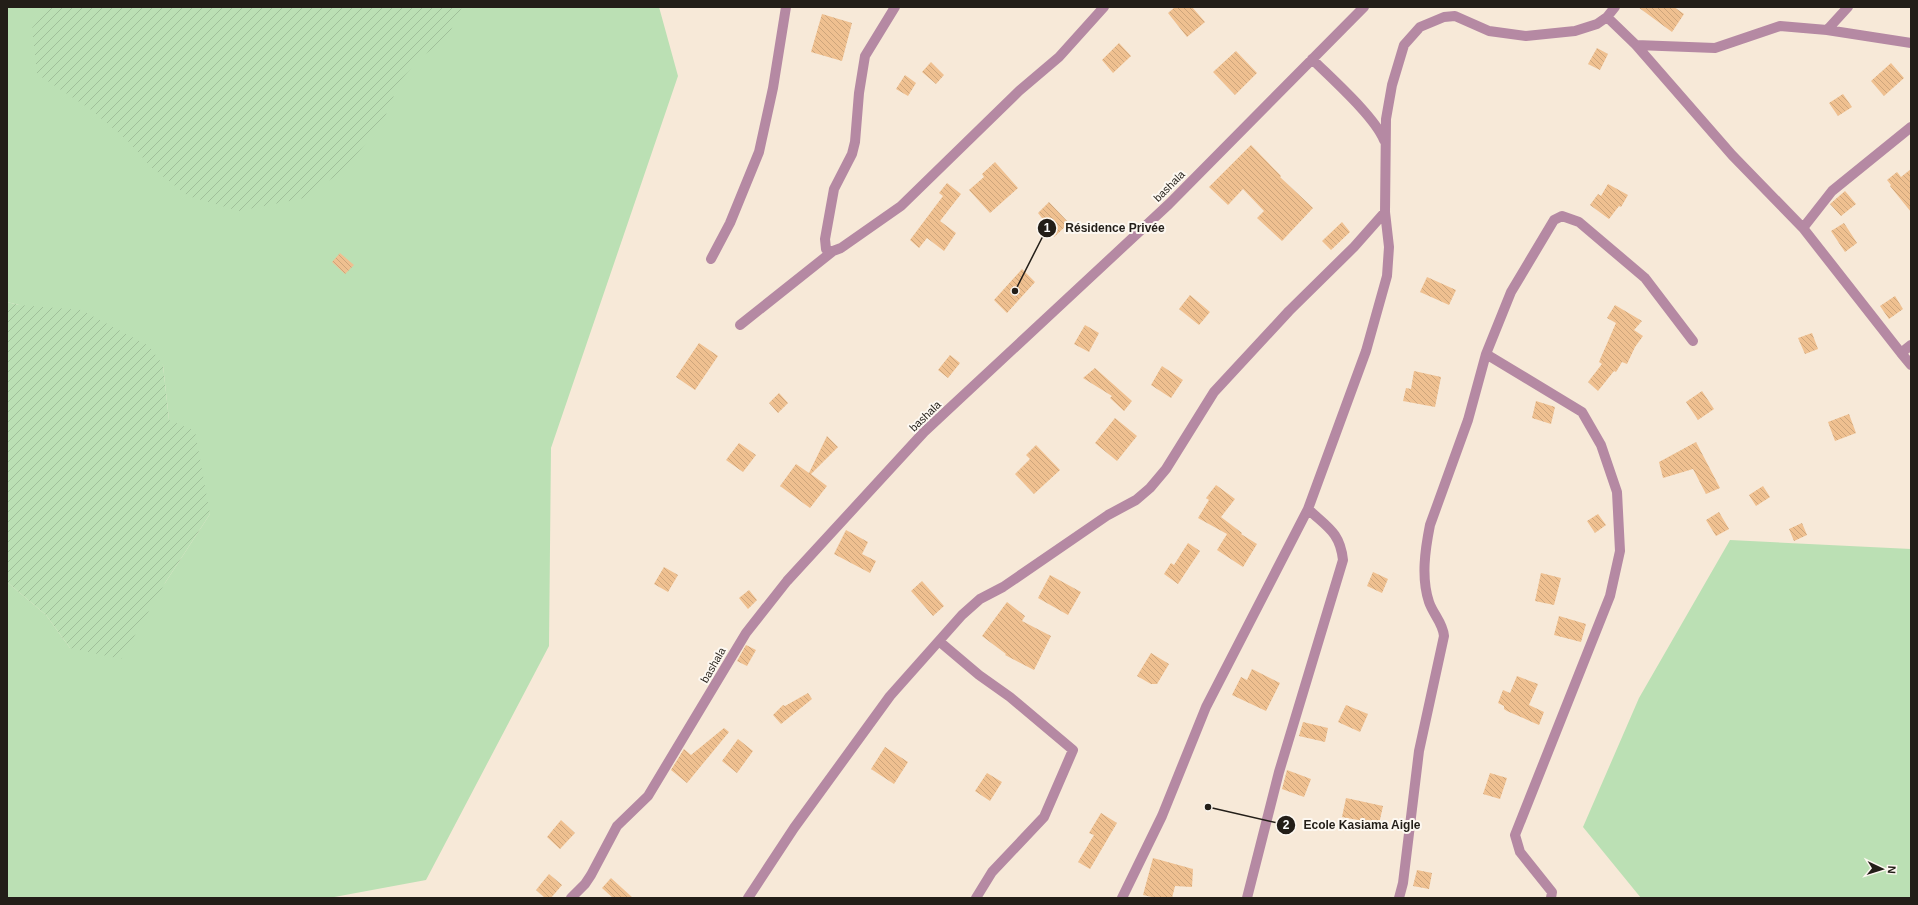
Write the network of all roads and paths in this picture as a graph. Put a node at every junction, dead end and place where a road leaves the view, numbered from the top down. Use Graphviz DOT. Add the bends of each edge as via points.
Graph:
graph roads {
  1 [pos="786,7"];
  2 [pos="895,7"];
  3 [pos="1104,7"];
  4 [pos="1364,7"];
  5 [pos="1615,7"];
  6 [pos="1848,7"];
  7 [pos="1607,17"];
  8 [pos="1827,30"];
  9 [pos="1911,43"];
  10 [pos="1636,45"];
  11 [pos="1312,59"];
  12 [pos="1911,127"];
  13 [pos="1384,142"];
  14 [pos="1385,212"];
  15 [pos="1802,228"];
  16 [pos="833,251"];
  17 [pos="711,259"];
  18 [pos="740,325"];
  19 [pos="1693,341"];
  20 [pos="1911,345"];
  21 [pos="1901,353"];
  22 [pos="1486,354"];
  23 [pos="1911,365"];
  24 [pos="1308,509"];
  25 [pos="940,642"];
  26 [pos="571,898"];
  27 [pos="748,898"];
  28 [pos="976,898"];
  29 [pos="1122,898"];
  30 [pos="1247,898"];
  31 [pos="1399,898"];
  32 [pos="1551,898"];
  1 -- 17 [label="street" via="773,88 759,152 730,223"];
  2 -- 16 [label="street" via="865,56 855,142 852,154 834,189 825,239 826,249"];
  3 -- 16 [label="street" via="1059,57 1019,91 909,199 841,248"];
  4 -- 11 [label="street, bashala"];
  5 -- 7 [label="street"];
  6 -- 8 [label="street"];
  7 -- 10 [label="street"];
  7 -- 13 [label="street" via="1597,24 1575,31 1526,36 1489,31 1455,16 1444,17 1420,27 1404,45 1391,92"];
  8 -- 9 [label="street"];
  8 -- 10 [label="street" via="1774,27 1709,48"];
  10 -- 15 [label="street" via="1732,155"];
  11 -- 13 [label="street" via="1350,97 1381,133"];
  11 -- 26 [label="street, bashala" via="1168,204 924,432 786,581 746,633 648,796 617,826 591,875"];
  12 -- 15 [label="street" via="1832,191"];
  13 -- 14 [label="street"];
  14 -- 24 [label="street" via="1389,247 1388,276 1366,351"];
  14 -- 25 [label="street" via="1214,392 1166,469 1150,488 1136,500 1108,515 1004,586 980,599 962,615"];
  15 -- 21 [label="street"];
  16 -- 18 [label="street"];
  19 -- 22 [label="street" via="1645,278 1579,222 1562,216 1554,220 1511,292"];
  20 -- 21 [label="street"];
  21 -- 23 [label="street"];
  22 -- 31 [label="street" via="1468,420 1427,539 1426,589 1444,636 1419,751"];
  22 -- 32 [label="street" via="1582,412 1601,445 1617,492 1620,551 1610,596 1515,835 1520,852 1552,892"];
  24 -- 29 [label="street" via="1206,707 1162,816"];
  24 -- 30 [label="street" via="1338,537 1343,560 1279,772"];
  25 -- 27 [label="street" via="890,696 794,828"];
  25 -- 28 [label="street" via="1073,750 1044,817 992,872"];
}
